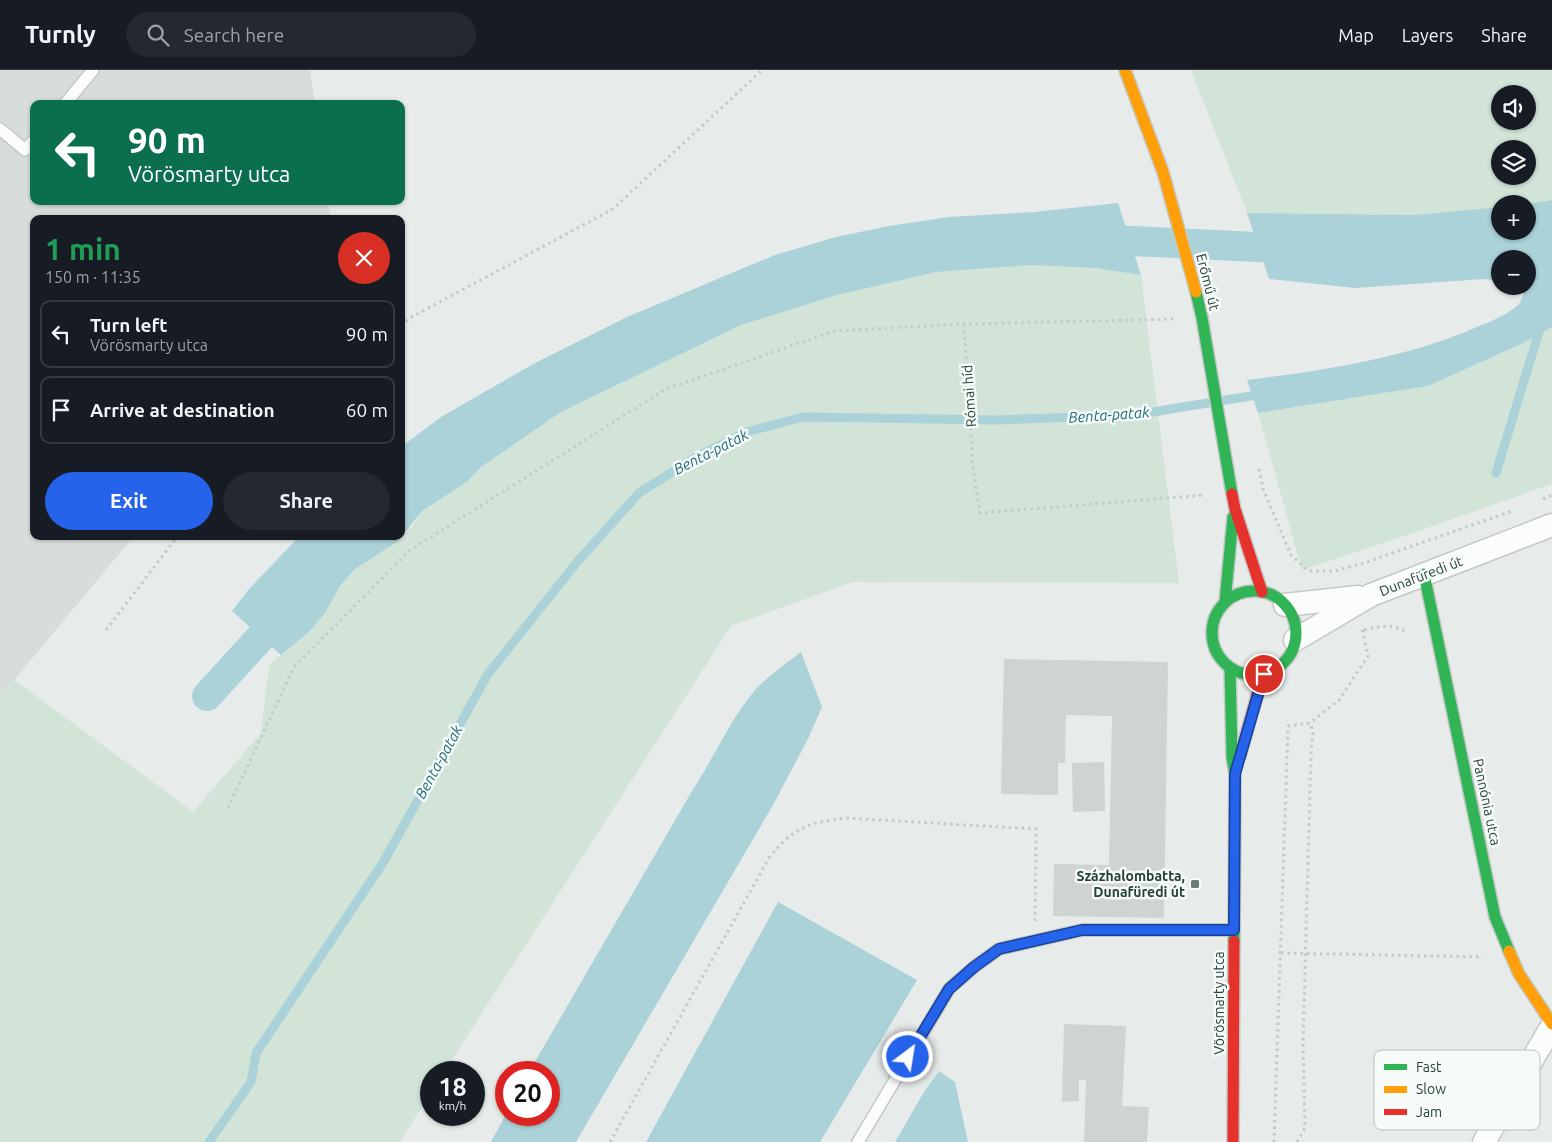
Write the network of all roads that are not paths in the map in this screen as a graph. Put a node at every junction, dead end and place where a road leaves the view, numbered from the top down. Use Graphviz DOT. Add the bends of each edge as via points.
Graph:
graph roads {
  1 [pos="93,70"];
  2 [pos="1125,70"];
  3 [pos="68,100"];
  4 [pos="0,129"];
  5 [pos="30,144"];
  6 [pos="1235,508"];
  7 [pos="1552,525"];
  8 [pos="1424,574"];
  9 [pos="1262,592"];
  10 [pos="1371,595"];
  11 [pos="1225,602"];
  12 [pos="1286,605"];
  13 [pos="1295,640"];
  14 [pos="1230,668"];
  15 [pos="1264,674"];
  16 [pos="1235,774"];
  17 [pos="1234,930"];
  18 [pos="1552,1025"];
  19 [pos="1537,1050"];
  20 [pos="1491,1130"];
  21 [pos="858,1142"];
  22 [pos="1233,1142"];
  23 [pos="1484,1142"];
  1 -- 3 [label="lane"];
  2 -- 6 [label="street, Erőmű út" via="1163,172 1202,318"];
  4 -- 5 [label="lane" via="25,150"];
  6 -- 9 [label="street, Erőmű út"];
  6 -- 11 [label="street, Erőmű út"];
  7 -- 8 [label="street, Dunafüredi út"];
  8 -- 10 [label="street, Dunafüredi út"];
  8 -- 18 [label="street, Pannónia utca" via="1495,917 1519,974"];
  9 -- 11 [label="street" via="1242,592"];
  9 -- 12 [label="street"];
  10 -- 12 [label="street"];
  10 -- 13 [label="street, Dunafüredi út"];
  11 -- 14 [label="street" via="1214,618 1212,636 1217,654"];
  12 -- 13 [label="street" via="1294,622"];
  13 -- 15 [label="street" via="1290,655 1278,668"];
  14 -- 15 [label="street" via="1246,675"];
  14 -- 16 [label="street, Vörösmarty utca"];
  15 -- 16 [label="street, Vörösmarty utca"];
  16 -- 17 [label="street, Vörösmarty utca"];
  17 -- 21 [label="lane" via="1082,930 999,949 949,989"];
  17 -- 22 [label="street, Vörösmarty utca"];
  18 -- 19 [label="street"];
  20 -- 23 [label="street"];
}
